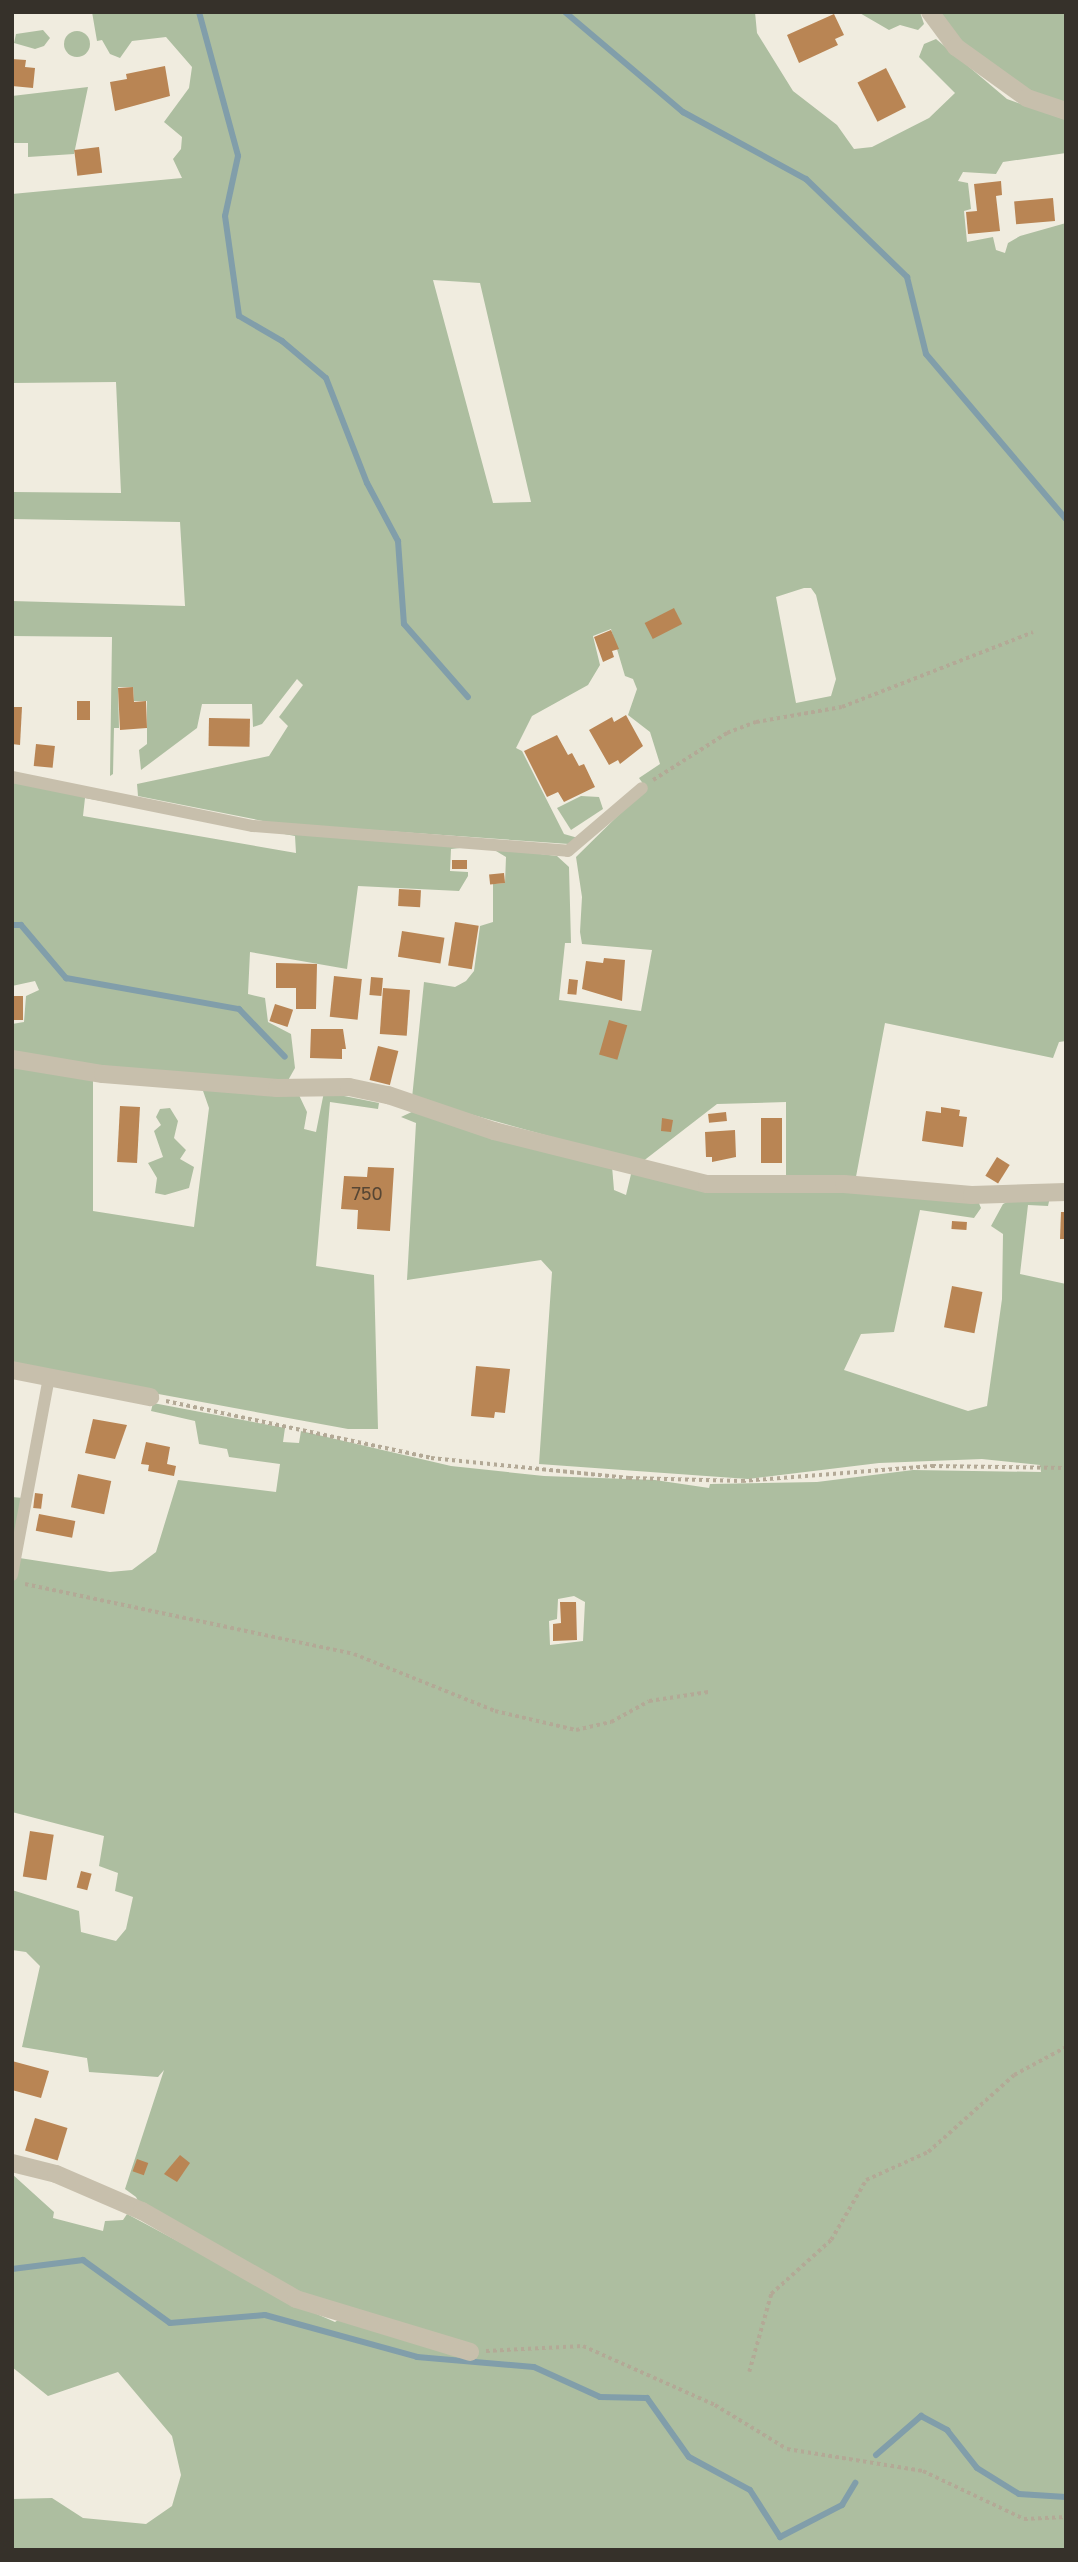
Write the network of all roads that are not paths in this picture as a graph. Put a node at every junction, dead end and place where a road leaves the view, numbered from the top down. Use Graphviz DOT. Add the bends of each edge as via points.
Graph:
graph roads {
  1 [pos="930,12"];
  2 [pos="1066,111"];
  3 [pos="12,777"];
  4 [pos="642,788"];
  5 [pos="12,1059"];
  6 [pos="1066,1192"];
  7 [pos="12,1370"];
  8 [pos="50,1377"];
  9 [pos="150,1397"];
  10 [pos="12,1575"];
  11 [pos="12,2163"];
  12 [pos="470,2352"];
  1 -- 2 [label="street" via="956,47 1027,98"];
  3 -- 4 [label="lane" via="253,826 568,851"];
  5 -- 6 [label="street" via="109,1077 182,1084 349,1087 388,1095 494,1131 707,1184 844,1184 972,1195"];
  7 -- 8 [label="street"];
  8 -- 9 [label="street"];
  8 -- 10 [label="lane"];
  11 -- 12 [label="street" via="56,2175 142,2211 296,2300"];
}
